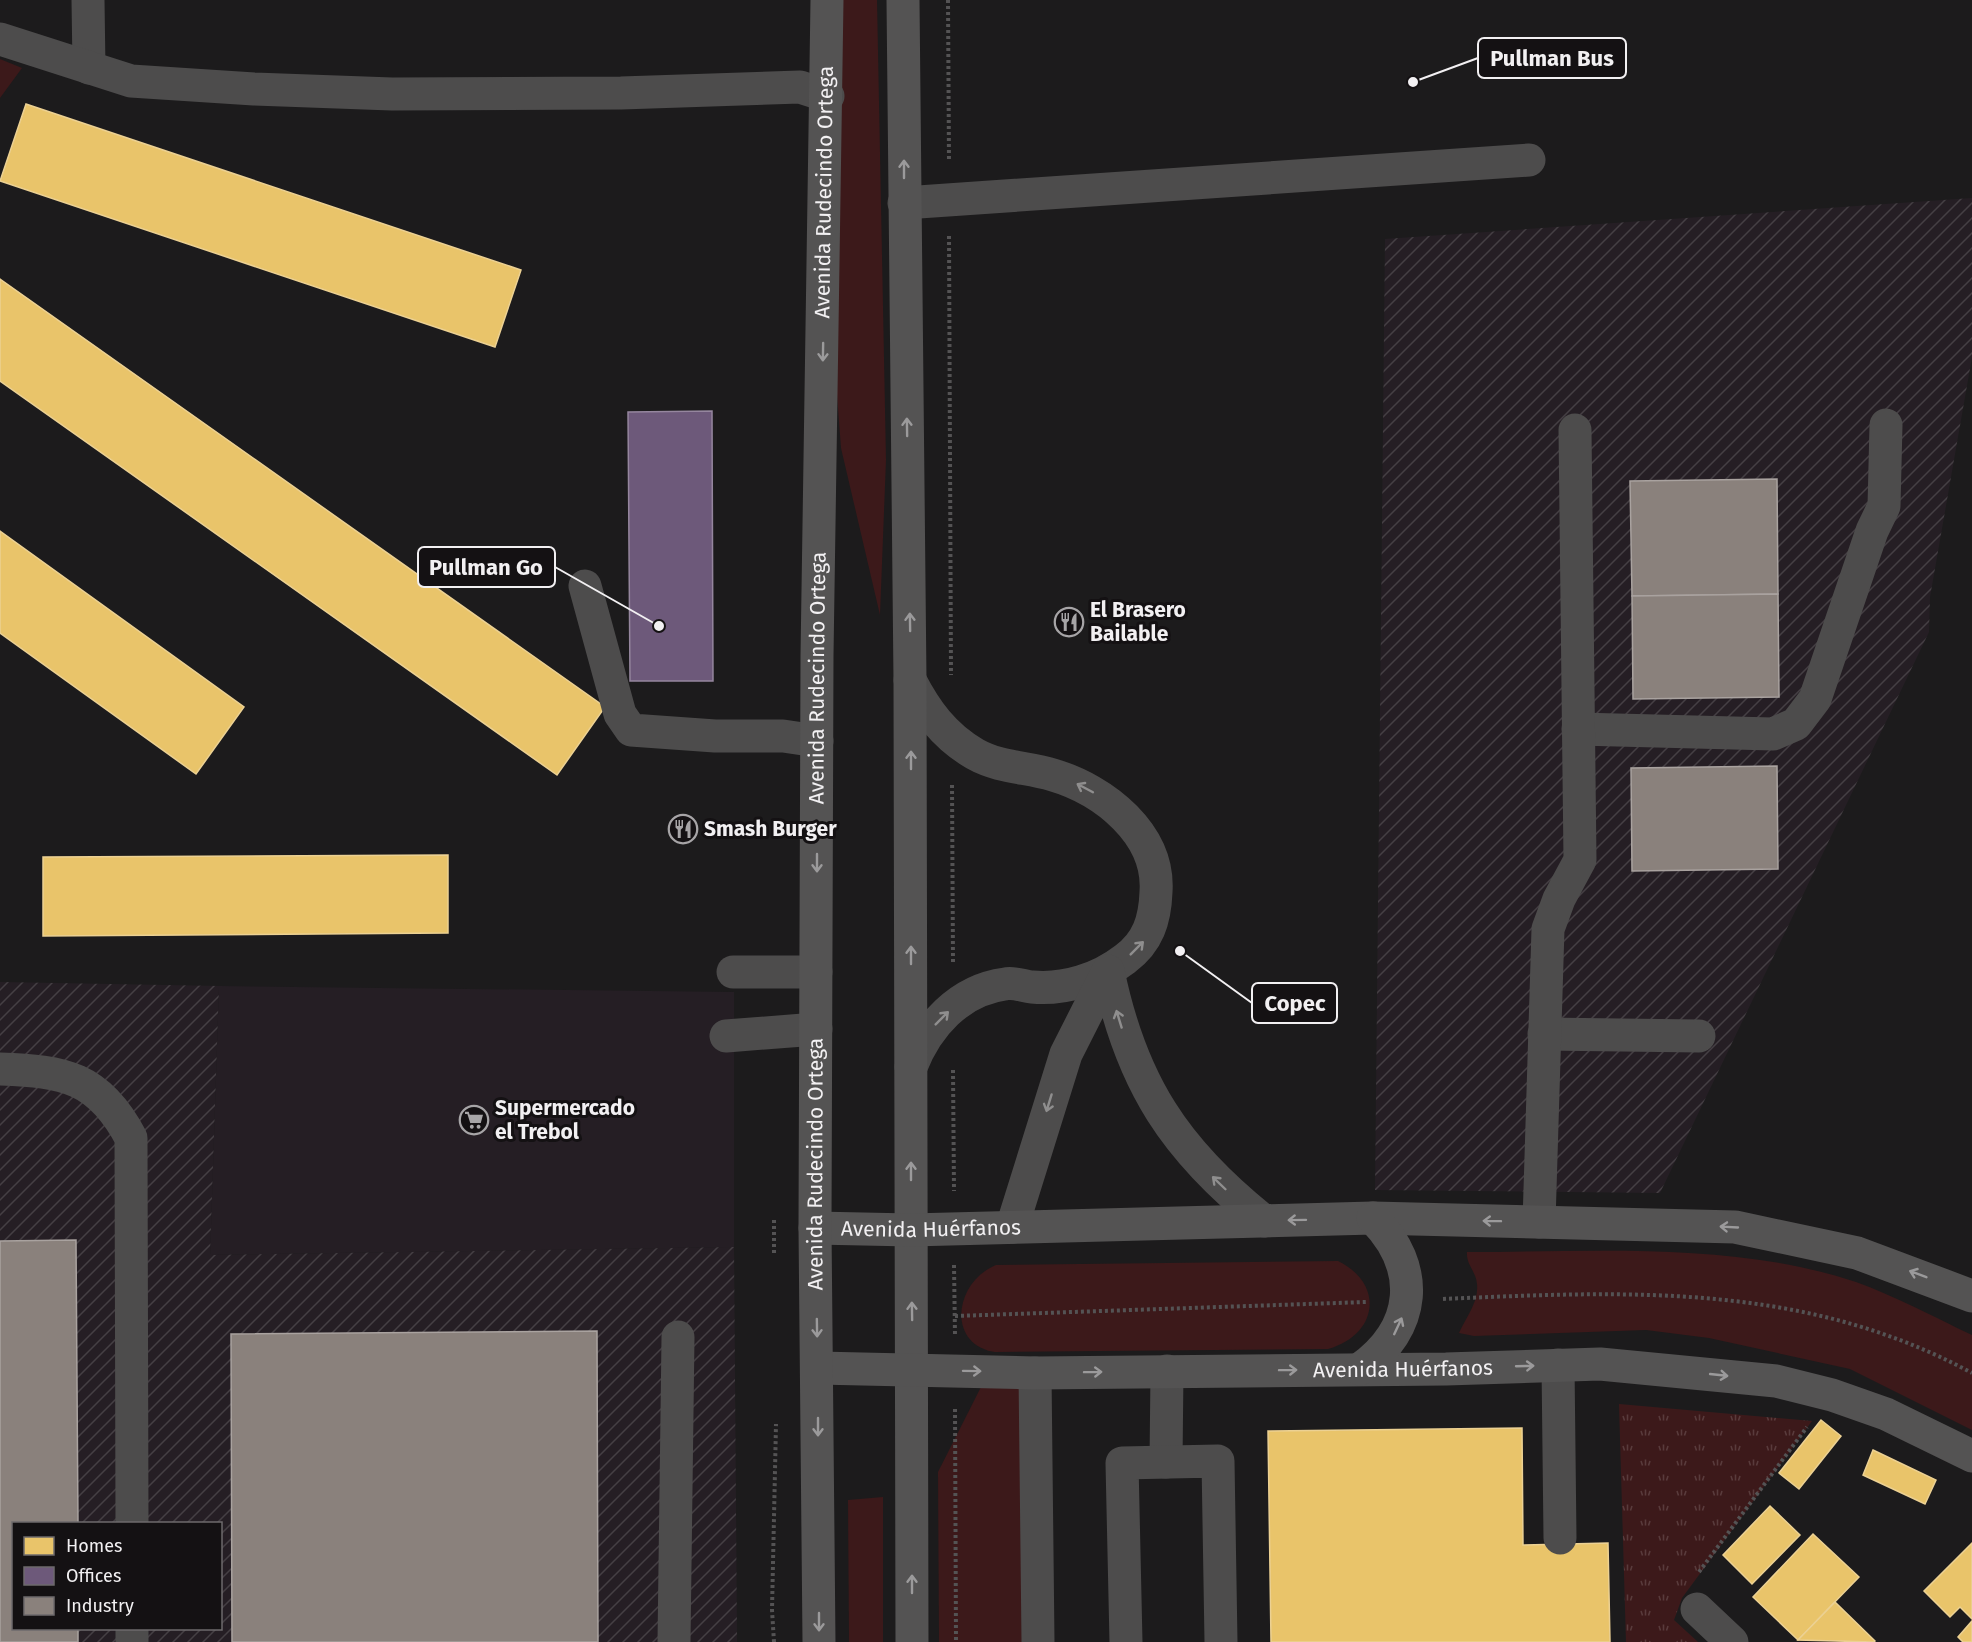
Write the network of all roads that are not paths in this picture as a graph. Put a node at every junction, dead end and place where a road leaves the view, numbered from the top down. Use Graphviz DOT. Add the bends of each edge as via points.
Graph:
graph roads {
  1 [pos="88,0"];
  2 [pos="827,0"];
  3 [pos="903,0"];
  4 [pos="0,39"];
  5 [pos="89,68"];
  6 [pos="828,96"];
  7 [pos="1529,160"];
  8 [pos="904,202"];
  9 [pos="1886,425"];
  10 [pos="1575,430"];
  11 [pos="585,586"];
  12 [pos="910,680"];
  13 [pos="1578,729"];
  14 [pos="817,741"];
  15 [pos="1108,971"];
  16 [pos="733,972"];
  17 [pos="816,972"];
  18 [pos="816,1029"];
  19 [pos="1544,1034"];
  20 [pos="726,1036"];
  21 [pos="1699,1036"];
  22 [pos="911,1067"];
  23 [pos="0,1069"];
  24 [pos="1373,1218"];
  25 [pos="1264,1221"];
  26 [pos="1539,1222"];
  27 [pos="1012,1227"];
  28 [pos="815,1228"];
  29 [pos="911,1230"];
  30 [pos="1972,1296"];
  31 [pos="678,1337"];
  32 [pos="1558,1365"];
  33 [pos="818,1368"];
  34 [pos="1360,1369"];
  35 [pos="913,1370"];
  36 [pos="1167,1371"];
  37 [pos="1035,1373"];
  38 [pos="1972,1456"];
  39 [pos="1166,1462"];
  40 [pos="132,1522"];
  41 [pos="1560,1538"];
  42 [pos="1695,1595"];
  43 [pos="674,1642"];
  44 [pos="819,1642"];
  45 [pos="912,1642"];
  46 [pos="1038,1642"];
  47 [pos="1126,1642"];
  48 [pos="1221,1642"];
  49 [pos="1732,1642"];
  1 -- 5 [label="street"];
  2 -- 6 [label="main road, Avenida Rudecindo Ortega"];
  8 -- 3 [label="main road, one-way"];
  4 -- 5 [label="street"];
  5 -- 6 [label="street" via="131,81 300,91 609,94 800,87"];
  6 -- 14 [label="main road, Avenida Rudecindo Ortega, one-way"];
  7 -- 8 [label="street"];
  12 -- 8 [label="main road, one-way"];
  9 -- 13 [label="street" via="1884,506 1815,699 1796,724 1773,734"];
  10 -- 13 [label="street"];
  11 -- 14 [label="street" via="620,714 631,730"];
  15 -- 12 [label="street, one-way" via="1143,944 1156,906 1155,867 1140,835 1114,807 1079,784 976,755 936,724"];
  22 -- 12 [label="main road, one-way"];
  13 -- 19 [label="street" via="1580,861 1548,929"];
  14 -- 17 [label="main road, Avenida Rudecindo Ortega, one-way"];
  22 -- 15 [label="street, one-way" via="930,1030 953,1008 983,989 1007,983 1058,987"];
  25 -- 15 [label="street, one-way" via="1206,1170 1154,1102 1117,1016"];
  15 -- 27 [label="street, one-way" via="1066,1054"];
  16 -- 17 [label="street"];
  17 -- 18 [label="main road, Avenida Rudecindo Ortega"];
  18 -- 20 [label="street"];
  18 -- 28 [label="main road, Avenida Rudecindo Ortega"];
  19 -- 21 [label="street"];
  19 -- 26 [label="street"];
  29 -- 22 [label="main road, one-way"];
  23 -- 40 [label="street" via="49,1071 82,1084 111,1107 131,1138"];
  24 -- 25 [label="main road, Avenida Huérfanos, one-way"];
  26 -- 24 [label="main road, Avenida Huérfanos, one-way"];
  34 -- 24 [label="main road, one-way" via="1392,1340 1407,1300 1401,1255"];
  25 -- 27 [label="main road, Avenida Huérfanos"];
  30 -- 26 [label="main road, Avenida Huérfanos, one-way" via="1857,1253 1735,1227"];
  27 -- 29 [label="main road, Avenida Huérfanos"];
  28 -- 29 [label="main road, Avenida Huérfanos"];
  28 -- 33 [label="main road, Avenida Rudecindo Ortega, one-way"];
  35 -- 29 [label="main road, one-way"];
  31 -- 43 [label="street"];
  34 -- 32 [label="main road, Avenida Huérfanos, one-way"];
  32 -- 38 [label="main road, Avenida Huérfanos, one-way" via="1600,1364 1776,1381 1886,1414"];
  32 -- 41 [label="street"];
  33 -- 35 [label="main road, Avenida Huérfanos"];
  33 -- 44 [label="main road, Avenida Rudecindo Ortega, one-way"];
  36 -- 34 [label="main road, Avenida Huérfanos, one-way"];
  35 -- 37 [label="main road, Avenida Huérfanos, one-way"];
  45 -- 35 [label="main road, one-way"];
  37 -- 36 [label="main road, Avenida Huérfanos, one-way"];
  36 -- 39 [label="street"];
  37 -- 46 [label="street"];
  39 -- 47 [label="street" via="1122,1463"];
  39 -- 48 [label="street" via="1218,1461"];
  42 -- 49 [label="street"];
}
